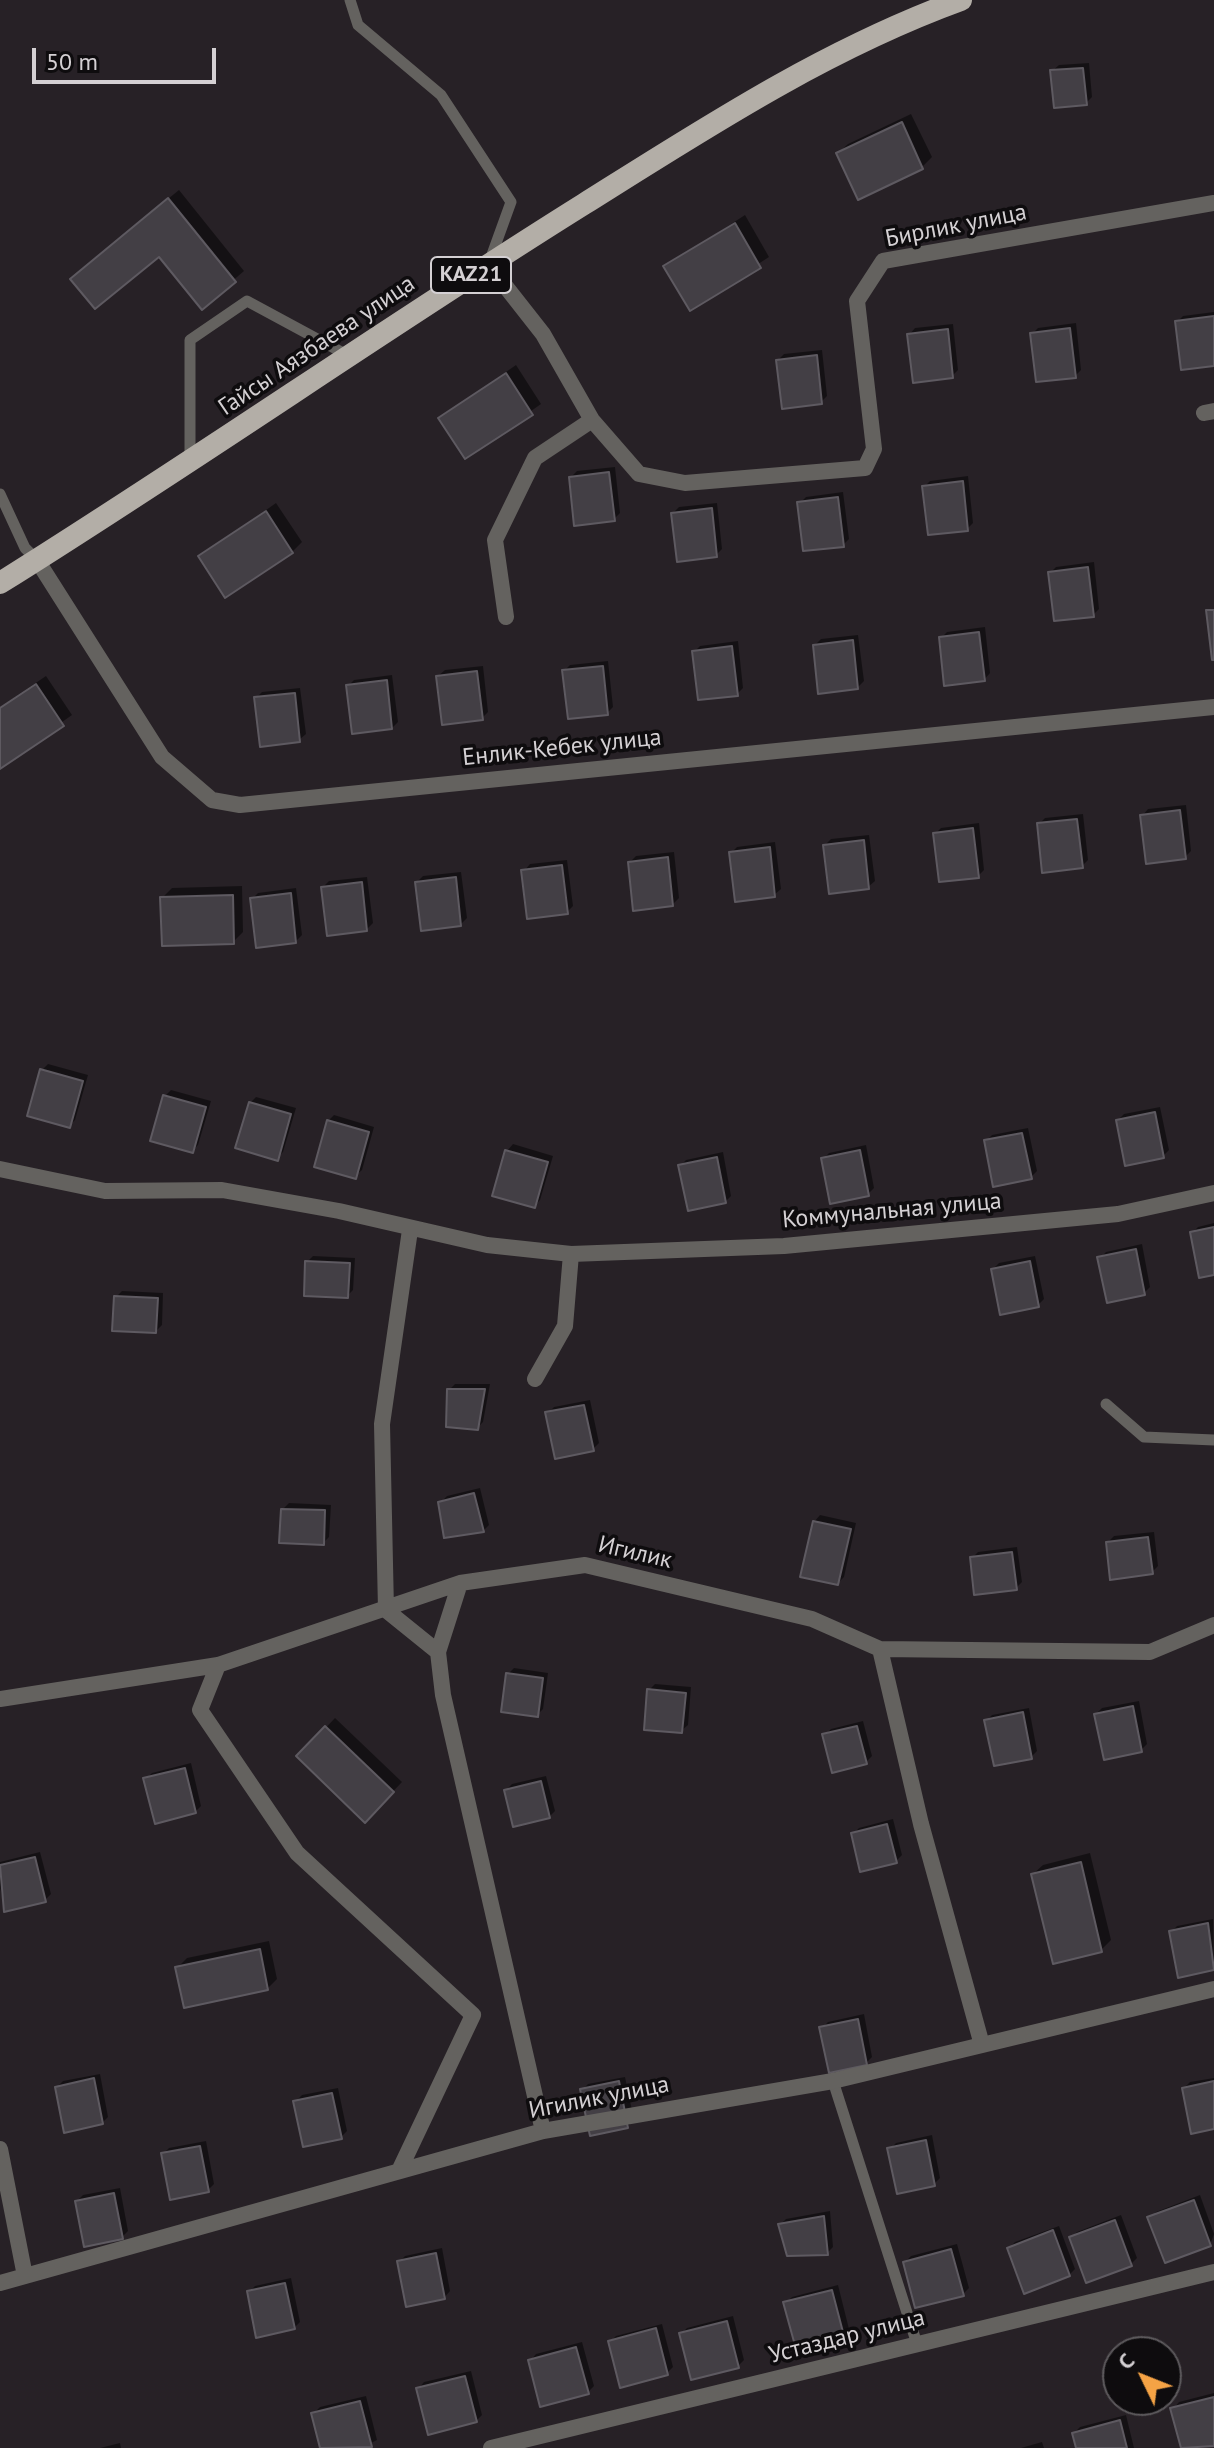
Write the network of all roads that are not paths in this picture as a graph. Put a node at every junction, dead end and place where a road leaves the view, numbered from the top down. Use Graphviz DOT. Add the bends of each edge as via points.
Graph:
graph roads {
  1 [pos="350,0"];
  2 [pos="961,0"];
  3 [pos="926,6"];
  4 [pos="1214,203"];
  5 [pos="488,264"];
  6 [pos="347,355"];
  7 [pos="592,420"];
  8 [pos="190,461"];
  9 [pos="0,494"];
  10 [pos="37,560"];
  11 [pos="0,583"];
  12 [pos="506,617"];
  13 [pos="1214,707"];
  14 [pos="0,1169"];
  15 [pos="1214,1193"];
  16 [pos="410,1230"];
  17 [pos="571,1254"];
  18 [pos="535,1379"];
  19 [pos="1106,1404"];
  20 [pos="1214,1440"];
  21 [pos="460,1583"];
  22 [pos="386,1610"];
  23 [pos="1214,1625"];
  24 [pos="880,1649"];
  25 [pos="438,1652"];
  26 [pos="218,1665"];
  27 [pos="0,1699"];
  28 [pos="1214,1989"];
  29 [pos="982,2045"];
  30 [pos="833,2081"];
  31 [pos="543,2131"];
  32 [pos="0,2149"];
  33 [pos="399,2171"];
  34 [pos="1214,2272"];
  35 [pos="25,2276"];
  36 [pos="0,2283"];
  37 [pos="917,2344"];
  38 [pos="491,2448"];
  1 -- 5 [label="lane" via="358,25 441,95 511,202"];
  2 -- 3 [label="highway, Гайсы Аязбаева улица / KAZ21"];
  3 -- 5 [label="highway, Гайсы Аязбаева улица / KAZ21" via="762,92"];
  4 -- 7 [label="street, Бирлик улица" via="883,261 857,301 874,449 865,468 685,483 639,474"];
  5 -- 6 [label="highway, Гайсы Аязбаева улица / KAZ21"];
  5 -- 7 [label="street, Бирлик улица" via="543,334"];
  6 -- 8 [label="highway, Гайсы Аязбаева улица / KAZ21"];
  6 -- 8 [label="lane" via="247,301 190,340"];
  7 -- 12 [label="street" via="535,458 495,540"];
  8 -- 10 [label="highway, Гайсы Аязбаева улица / KAZ21"];
  9 -- 10 [label="lane" via="25,548"];
  10 -- 11 [label="highway, Гайсы Аязбаева улица / KAZ21"];
  10 -- 13 [label="street, Енлик-Кебек улица" via="162,757 212,800 240,805"];
  14 -- 16 [label="street, Коммунальная улица" via="105,1191 222,1190"];
  15 -- 17 [label="street, Коммунальная улица" via="1118,1214 816,1243"];
  16 -- 17 [label="street, Коммунальная улица"];
  16 -- 22 [label="street" via="382,1424"];
  17 -- 18 [label="street" via="565,1326"];
  19 -- 20 [label="lane" via="1144,1437"];
  21 -- 22 [label="street, Игилик"];
  21 -- 24 [label="street, Игилик" via="585,1565 812,1619"];
  21 -- 25 [label="street"];
  22 -- 25 [label="street"];
  22 -- 26 [label="street, Игилик"];
  23 -- 24 [label="street, Игилик" via="1150,1652"];
  24 -- 29 [label="street"];
  25 -- 31 [label="street" via="443,1695"];
  26 -- 27 [label="street, Игилик"];
  26 -- 33 [label="street" via="200,1710 297,1853 473,2015"];
  28 -- 29 [label="street, Игилик улица"];
  29 -- 30 [label="street, Игилик улица"];
  30 -- 31 [label="street, Игилик улица"];
  30 -- 37 [label="lane"];
  31 -- 33 [label="street, Игилик улица"];
  32 -- 35 [label="street"];
  33 -- 35 [label="street, Игилик улица"];
  34 -- 37 [label="street, Устаздар улица"];
  35 -- 36 [label="street, Игилик улица"];
  37 -- 38 [label="street, Устаздар улица"];
}
